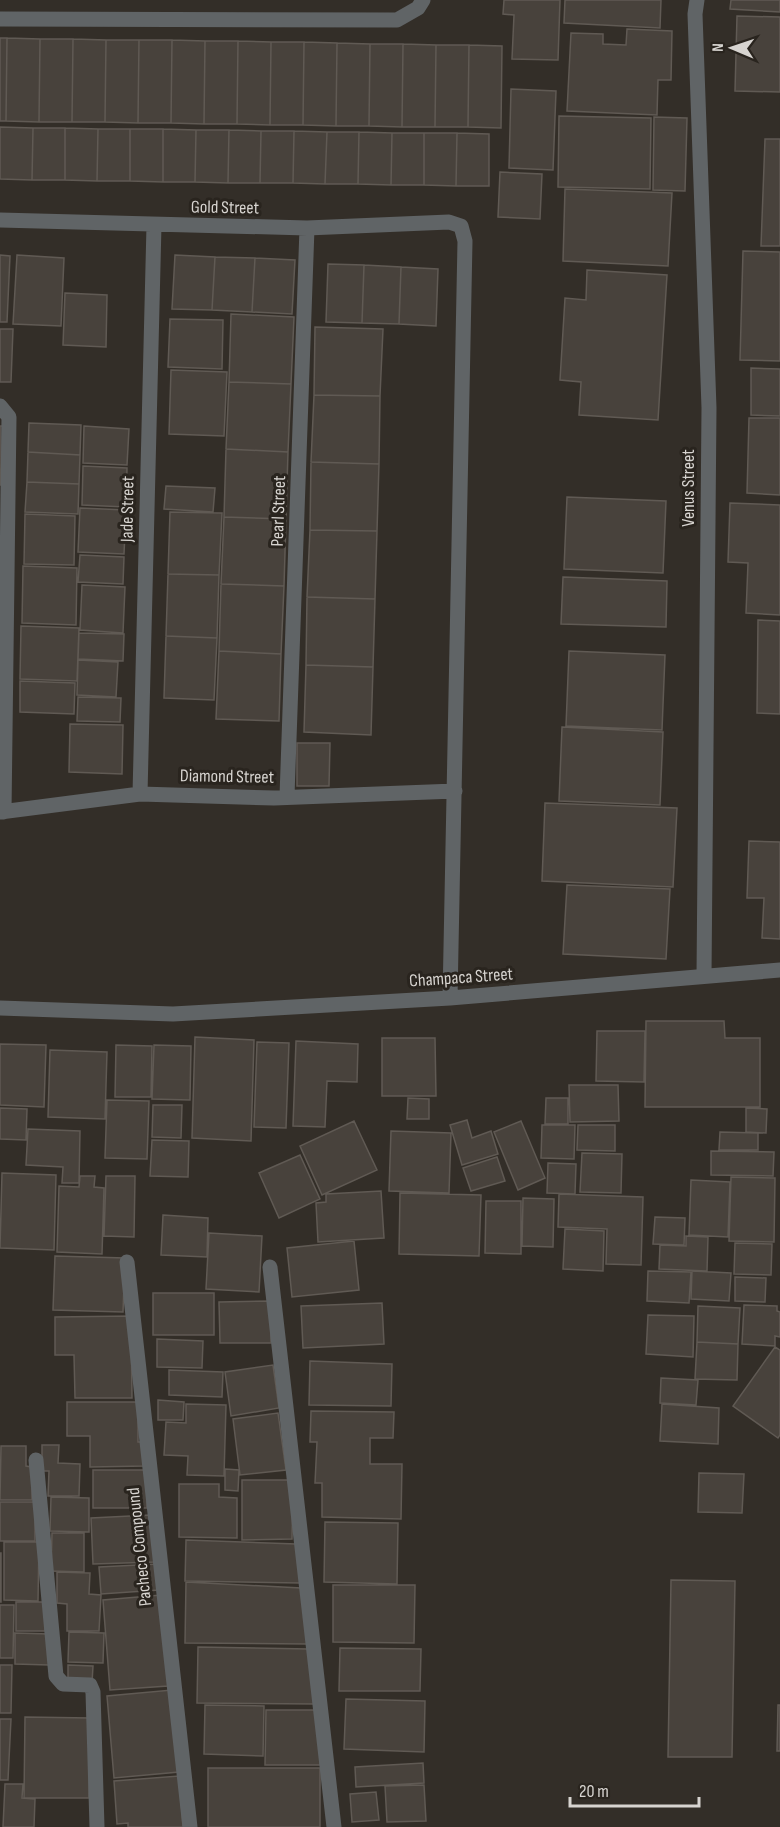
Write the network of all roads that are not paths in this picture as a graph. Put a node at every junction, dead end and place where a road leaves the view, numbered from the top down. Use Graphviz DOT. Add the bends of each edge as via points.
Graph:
graph roads {
  1 [pos="423,0"];
  2 [pos="697,0"];
  3 [pos="0,18"];
  4 [pos="0,220"];
  5 [pos="154,225"];
  6 [pos="308,228"];
  7 [pos="0,406"];
  8 [pos="455,791"];
  9 [pos="140,794"];
  10 [pos="287,796"];
  11 [pos="2,812"];
  12 [pos="780,970"];
  13 [pos="705,976"];
  14 [pos="450,998"];
  15 [pos="0,1008"];
  16 [pos="127,1262"];
  17 [pos="270,1267"];
  18 [pos="36,1460"];
  19 [pos="97,1827"];
  20 [pos="190,1827"];
  21 [pos="334,1827"];
  1 -- 3 [label="street" via="418,8 397,20"];
  2 -- 13 [label="street, Venus Street" via="709,408"];
  4 -- 5 [label="street, Gold Street"];
  5 -- 6 [label="street, Gold Street"];
  5 -- 9 [label="street, Jade Street"];
  6 -- 8 [label="street, Gold Street" via="449,222 461,226 465,241"];
  6 -- 10 [label="street, Pearl Street"];
  7 -- 11 [label="street" via="9,417"];
  8 -- 10 [label="street, Diamond Street"];
  8 -- 14 [label="street"];
  9 -- 10 [label="street, Diamond Street"];
  9 -- 11 [label="street, Diamond Street"];
  12 -- 13 [label="street, Champaca Street"];
  13 -- 14 [label="street, Champaca Street"];
  14 -- 15 [label="street, Champaca Street" via="173,1014"];
  16 -- 20 [label="street, Pacheco Compound"];
  17 -- 21 [label="street"];
  18 -- 19 [label="street" via="56,1676 63,1684 90,1685 93,1692"];
}
